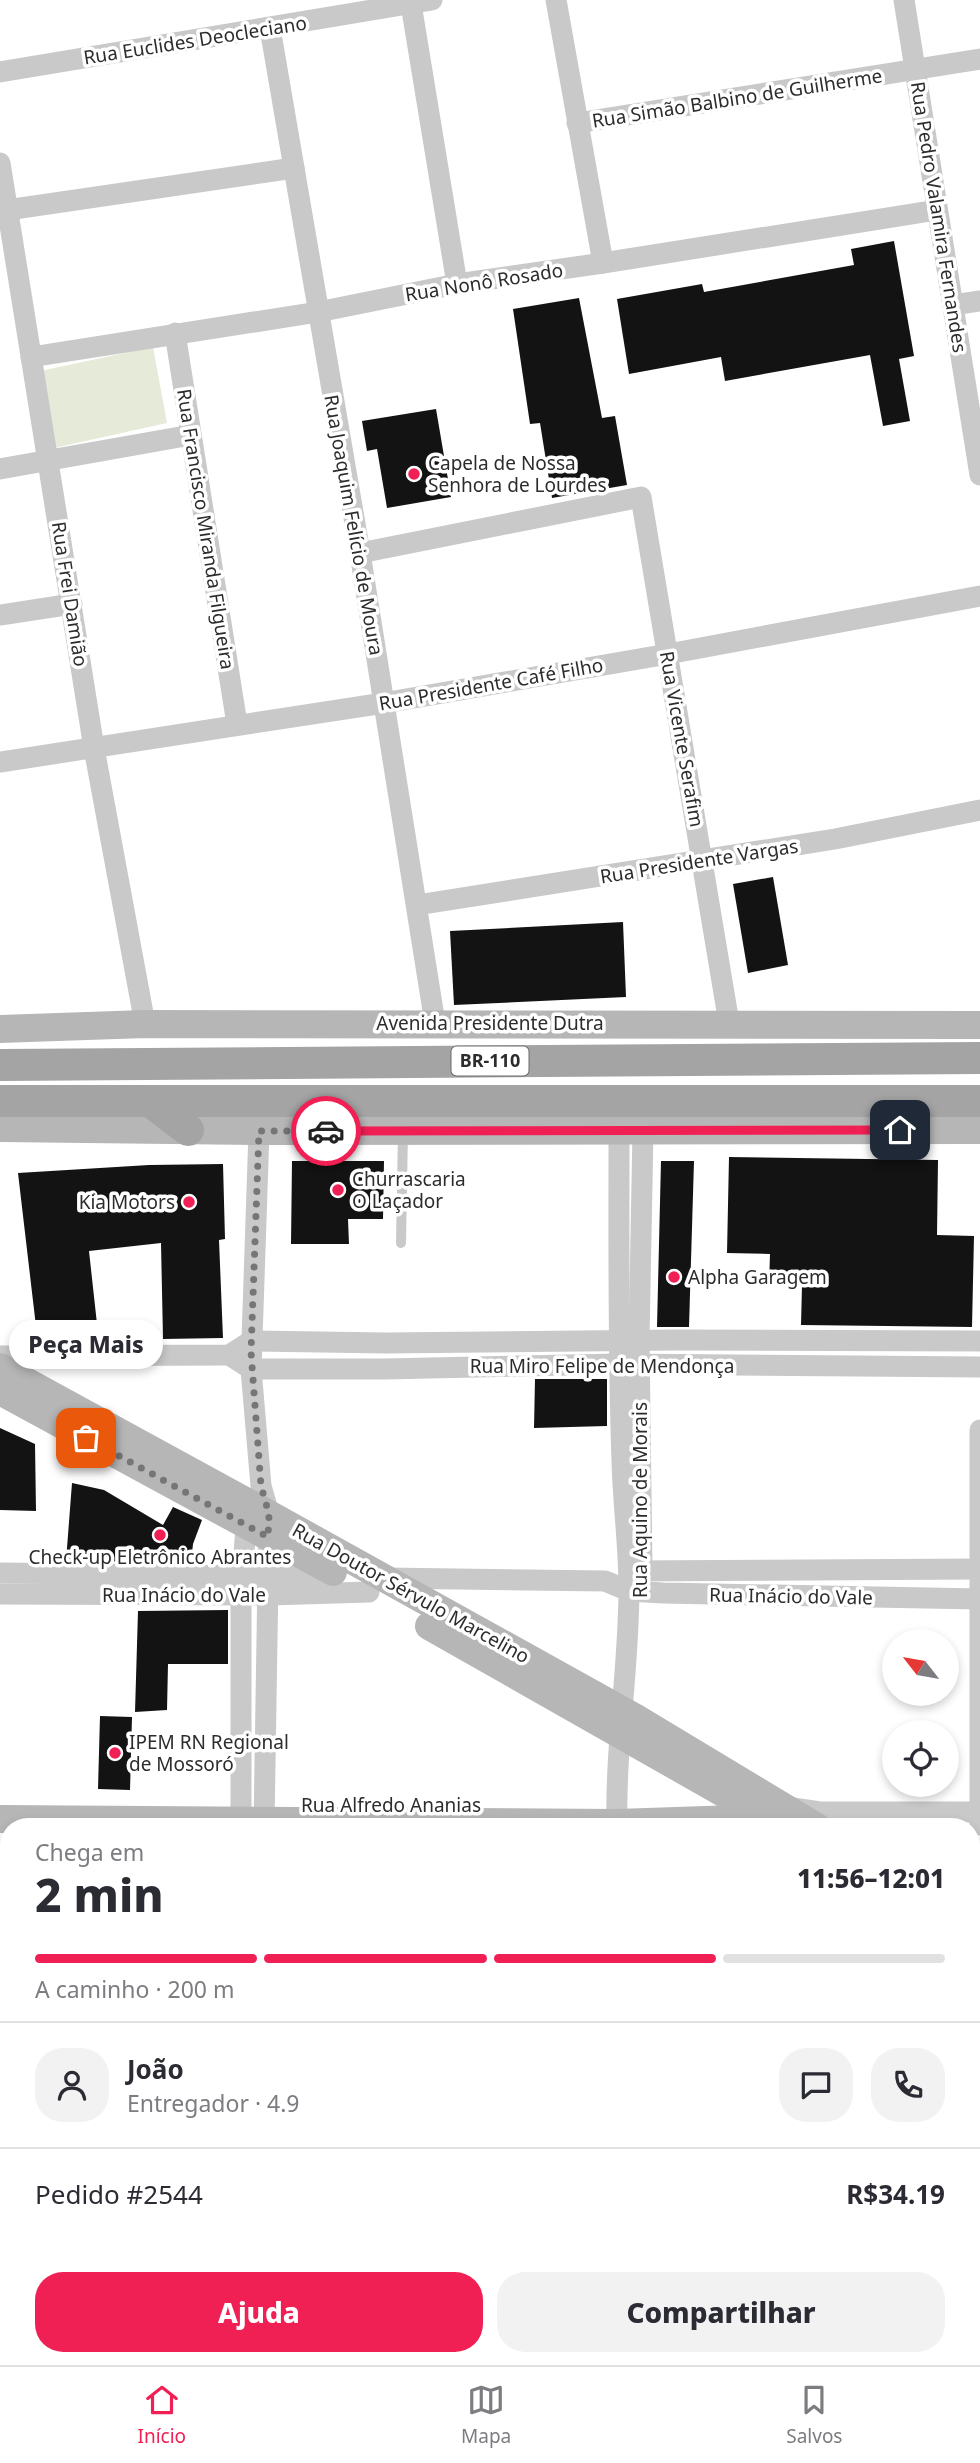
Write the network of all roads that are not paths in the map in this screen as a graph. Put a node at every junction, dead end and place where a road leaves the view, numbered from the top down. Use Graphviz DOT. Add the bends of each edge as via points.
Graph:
graph roads {
  1 [pos="432,0"];
  2 [pos="556,0"];
  3 [pos="904,0"];
  4 [pos="411,4"];
  5 [pos="270,28"];
  6 [pos="980,59"];
  7 [pos="915,69"];
  8 [pos="0,72"];
  9 [pos="577,123"];
  10 [pos="0,163"];
  11 [pos="294,168"];
  12 [pos="7,210"];
  13 [pos="937,210"];
  14 [pos="603,263"];
  15 [pos="457,284"];
  16 [pos="980,301"];
  17 [pos="953,305"];
  18 [pos="318,312"];
  19 [pos="175,333"];
  20 [pos="30,357"];
  21 [pos="191,435"];
  22 [pos="48,461"];
  23 [pos="0,469"];
  24 [pos="980,474"];
  25 [pos="360,553"];
  26 [pos="980,596"];
  27 [pos="72,604"];
  28 [pos="0,615"];
  29 [pos="668,654"];
  30 [pos="384,703"];
  31 [pos="237,724"];
  32 [pos="94,748"];
  33 [pos="0,762"];
  34 [pos="980,810"];
  35 [pos="703,860"];
  36 [pos="417,905"];
  37 [pos="435,1023"];
  38 [pos="729,1023"];
  39 [pos="145,1024"];
  40 [pos="980,1025"];
  41 [pos="0,1029"];
  42 [pos="980,1058"];
  43 [pos="0,1065"];
  44 [pos="0,1101"];
  45 [pos="150,1101"];
  46 [pos="980,1101"];
  47 [pos="0,1128"];
  48 [pos="188,1129"];
  49 [pos="980,1130"];
  50 [pos="259,1131"];
  51 [pos="403,1131"];
  52 [pos="631,1131"];
  53 [pos="401,1243"];
  54 [pos="251,1341"];
  55 [pos="629,1341"];
  56 [pos="980,1341"];
  57 [pos="386,1343"];
  58 [pos="229,1354"];
  59 [pos="0,1356"];
  60 [pos="629,1364"];
  61 [pos="0,1367"];
  62 [pos="980,1367"];
  63 [pos="251,1368"];
  64 [pos="385,1369"];
  65 [pos="0,1391"];
  66 [pos="980,1430"];
  67 [pos="979,1483"];
  68 [pos="258,1513"];
  69 [pos="979,1569"];
  70 [pos="334,1572"];
  71 [pos="0,1573"];
  72 [pos="635,1581"];
  73 [pos="375,1585"];
  74 [pos="242,1586"];
  75 [pos="269,1586"];
  76 [pos="0,1594"];
  77 [pos="979,1599"];
  78 [pos="626,1722"];
  79 [pos="0,1801"];
  80 [pos="980,1812"];
  81 [pos="787,1816"];
  82 [pos="253,1817"];
  83 [pos="126,1818"];
  84 [pos="346,1818"];
  85 [pos="624,1818"];
  86 [pos="722,1818"];
  87 [pos="980,1825"];
  1 -- 4 [label="street, Rua Euclides Deocleciano"];
  2 -- 9 [label="street"];
  3 -- 7 [label="street, Rua Pedro Valamira Fernandes"];
  4 -- 5 [label="street, Rua Euclides Deocleciano"];
  4 -- 15 [label="street"];
  5 -- 8 [label="street, Rua Euclides Deocleciano"];
  5 -- 11 [label="street, Rua Joaquim Felício de Moura"];
  6 -- 7 [label="street, Rua Simão Balbino de Guilherme"];
  7 -- 9 [label="street, Rua Simão Balbino de Guilherme"];
  7 -- 13 [label="street, Rua Pedro Valamira Fernandes"];
  9 -- 14 [label="street"];
  10 -- 12 [label="street, Rua Frei Damião"];
  11 -- 12 [label="street"];
  11 -- 18 [label="street, Rua Joaquim Felício de Moura"];
  12 -- 20 [label="street, Rua Frei Damião"];
  13 -- 14 [label="street, Rua Nonô Rosado"];
  13 -- 17 [label="street, Rua Pedro Valamira Fernandes"];
  14 -- 15 [label="street, Rua Nonô Rosado"];
  15 -- 18 [label="street, Rua Nonô Rosado"];
  16 -- 17 [label="street"];
  17 -- 24 [label="street, Rua Pedro Valamira Fernandes"];
  18 -- 19 [label="street, Rua Nonô Rosado"];
  18 -- 25 [label="street, Rua Joaquim Felício de Moura"];
  19 -- 20 [label="street, Rua Nonô Rosado"];
  19 -- 21 [label="street, Rua Francisco Miranda Filgueira"];
  20 -- 22 [label="street, Rua Frei Damião"];
  21 -- 22 [label="street"];
  21 -- 31 [label="street, Rua Francisco Miranda Filgueira"];
  22 -- 23 [label="street"];
  22 -- 27 [label="street, Rua Frei Damião"];
  25 -- 29 [label="street, Rua Vicente Serafim" via="641,496"];
  25 -- 30 [label="street, Rua Joaquim Felício de Moura"];
  26 -- 29 [label="street, Rua Presidente Café Filho"];
  27 -- 28 [label="street"];
  27 -- 32 [label="street, Rua Frei Damião"];
  29 -- 30 [label="street, Rua Presidente Café Filho"];
  29 -- 35 [label="street, Rua Vicente Serafim"];
  30 -- 31 [label="street, Rua Presidente Café Filho"];
  30 -- 36 [label="street, Rua Joaquim Felício de Moura"];
  31 -- 32 [label="street, Rua Presidente Café Filho"];
  32 -- 33 [label="street, Rua Presidente Café Filho"];
  32 -- 39 [label="street, Rua Frei Damião"];
  34 -- 35 [label="street, Rua Presidente Vargas"];
  35 -- 36 [label="street, Rua Presidente Vargas"];
  35 -- 38 [label="street, Rua Vicente Serafim"];
  36 -- 37 [label="street, Rua Joaquim Felício de Moura"];
  37 -- 38 [label="main road, Avenida Presidente Dutra"];
  37 -- 39 [label="main road, Avenida Presidente Dutra"];
  38 -- 40 [label="main road, Avenida Presidente Dutra"];
  39 -- 41 [label="main road, Avenida Presidente Dutra"];
  42 -- 43 [label="main road, Avenida Presidente Dutra / BR-110"];
  44 -- 45 [label="main road, BR-110"];
  45 -- 46 [label="main road, BR-110"];
  45 -- 48 [label="main road"];
  47 -- 48 [label="main road"];
  48 -- 50 [label="main road"];
  49 -- 52 [label="main road"];
  50 -- 51 [label="main road"];
  50 -- 54 [label="street"];
  51 -- 52 [label="main road"];
  51 -- 53 [label="lane"];
  52 -- 55 [label="street, Rua Aquino de Morais"];
  54 -- 57 [label="street, Rua Miro Felipe de Mendonça"];
  54 -- 58 [label="street"];
  54 -- 63 [label="street"];
  55 -- 56 [label="street, Rua Miro Felipe de Mendonça"];
  55 -- 57 [label="street, Rua Miro Felipe de Mendonça"];
  55 -- 60 [label="street, Rua Aquino de Morais"];
  57 -- 64 [label="street"];
  58 -- 59 [label="street"];
  58 -- 63 [label="street"];
  60 -- 62 [label="street, Rua Miro Felipe de Mendonça"];
  60 -- 64 [label="street, Rua Miro Felipe de Mendonça"];
  60 -- 72 [label="street, Rua Aquino de Morais"];
  61 -- 68 [label="main road, Rua Doutor Sérvulo Marcelino"];
  63 -- 64 [label="street, Rua Miro Felipe de Mendonça"];
  63 -- 68 [label="street"];
  65 -- 68 [label="main road, Rua Doutor Sérvulo Marcelino"];
  66 -- 67 [label="street"];
  67 -- 69 [label="street"];
  68 -- 70 [label="main road, Rua Doutor Sérvulo Marcelino"];
  68 -- 73 [label="main road, Rua Doutor Sérvulo Marcelino"];
  68 -- 74 [label="street"];
  68 -- 75 [label="street"];
  69 -- 72 [label="street, Rua Inácio do Vale"];
  69 -- 77 [label="street"];
  70 -- 73 [label="main road, Rua Doutor Sérvulo Marcelino"];
  70 -- 75 [label="street, Rua Inácio do Vale"];
  71 -- 74 [label="street, Rua Inácio do Vale"];
  72 -- 73 [label="street, Rua Inácio do Vale"];
  72 -- 77 [label="street, Rua Inácio do Vale"];
  72 -- 78 [label="street, Rua Aquino de Morais"];
  73 -- 75 [label="street, Rua Inácio do Vale"];
  73 -- 78 [label="main road, Rua Doutor Sérvulo Marcelino"];
  74 -- 75 [label="street, Rua Inácio do Vale"];
  74 -- 76 [label="street, Rua Inácio do Vale"];
  74 -- 82 [label="street"];
  75 -- 82 [label="street"];
  77 -- 80 [label="street"];
  78 -- 81 [label="main road, Rua Doutor Sérvulo Marcelino"];
  78 -- 81 [label="main road, Rua Doutor Sérvulo Marcelino"];
  78 -- 85 [label="street, Rua Aquino de Morais"];
  79 -- 82 [label="main road, Rua Alfredo Ananias"];
  80 -- 81 [label="street"];
  80 -- 87 [label="street"];
  81 -- 86 [label="main road, Rua Alfredo Ananias"];
  82 -- 83 [label="main road, Rua Alfredo Ananias"];
  82 -- 84 [label="main road, Rua Alfredo Ananias"];
}
